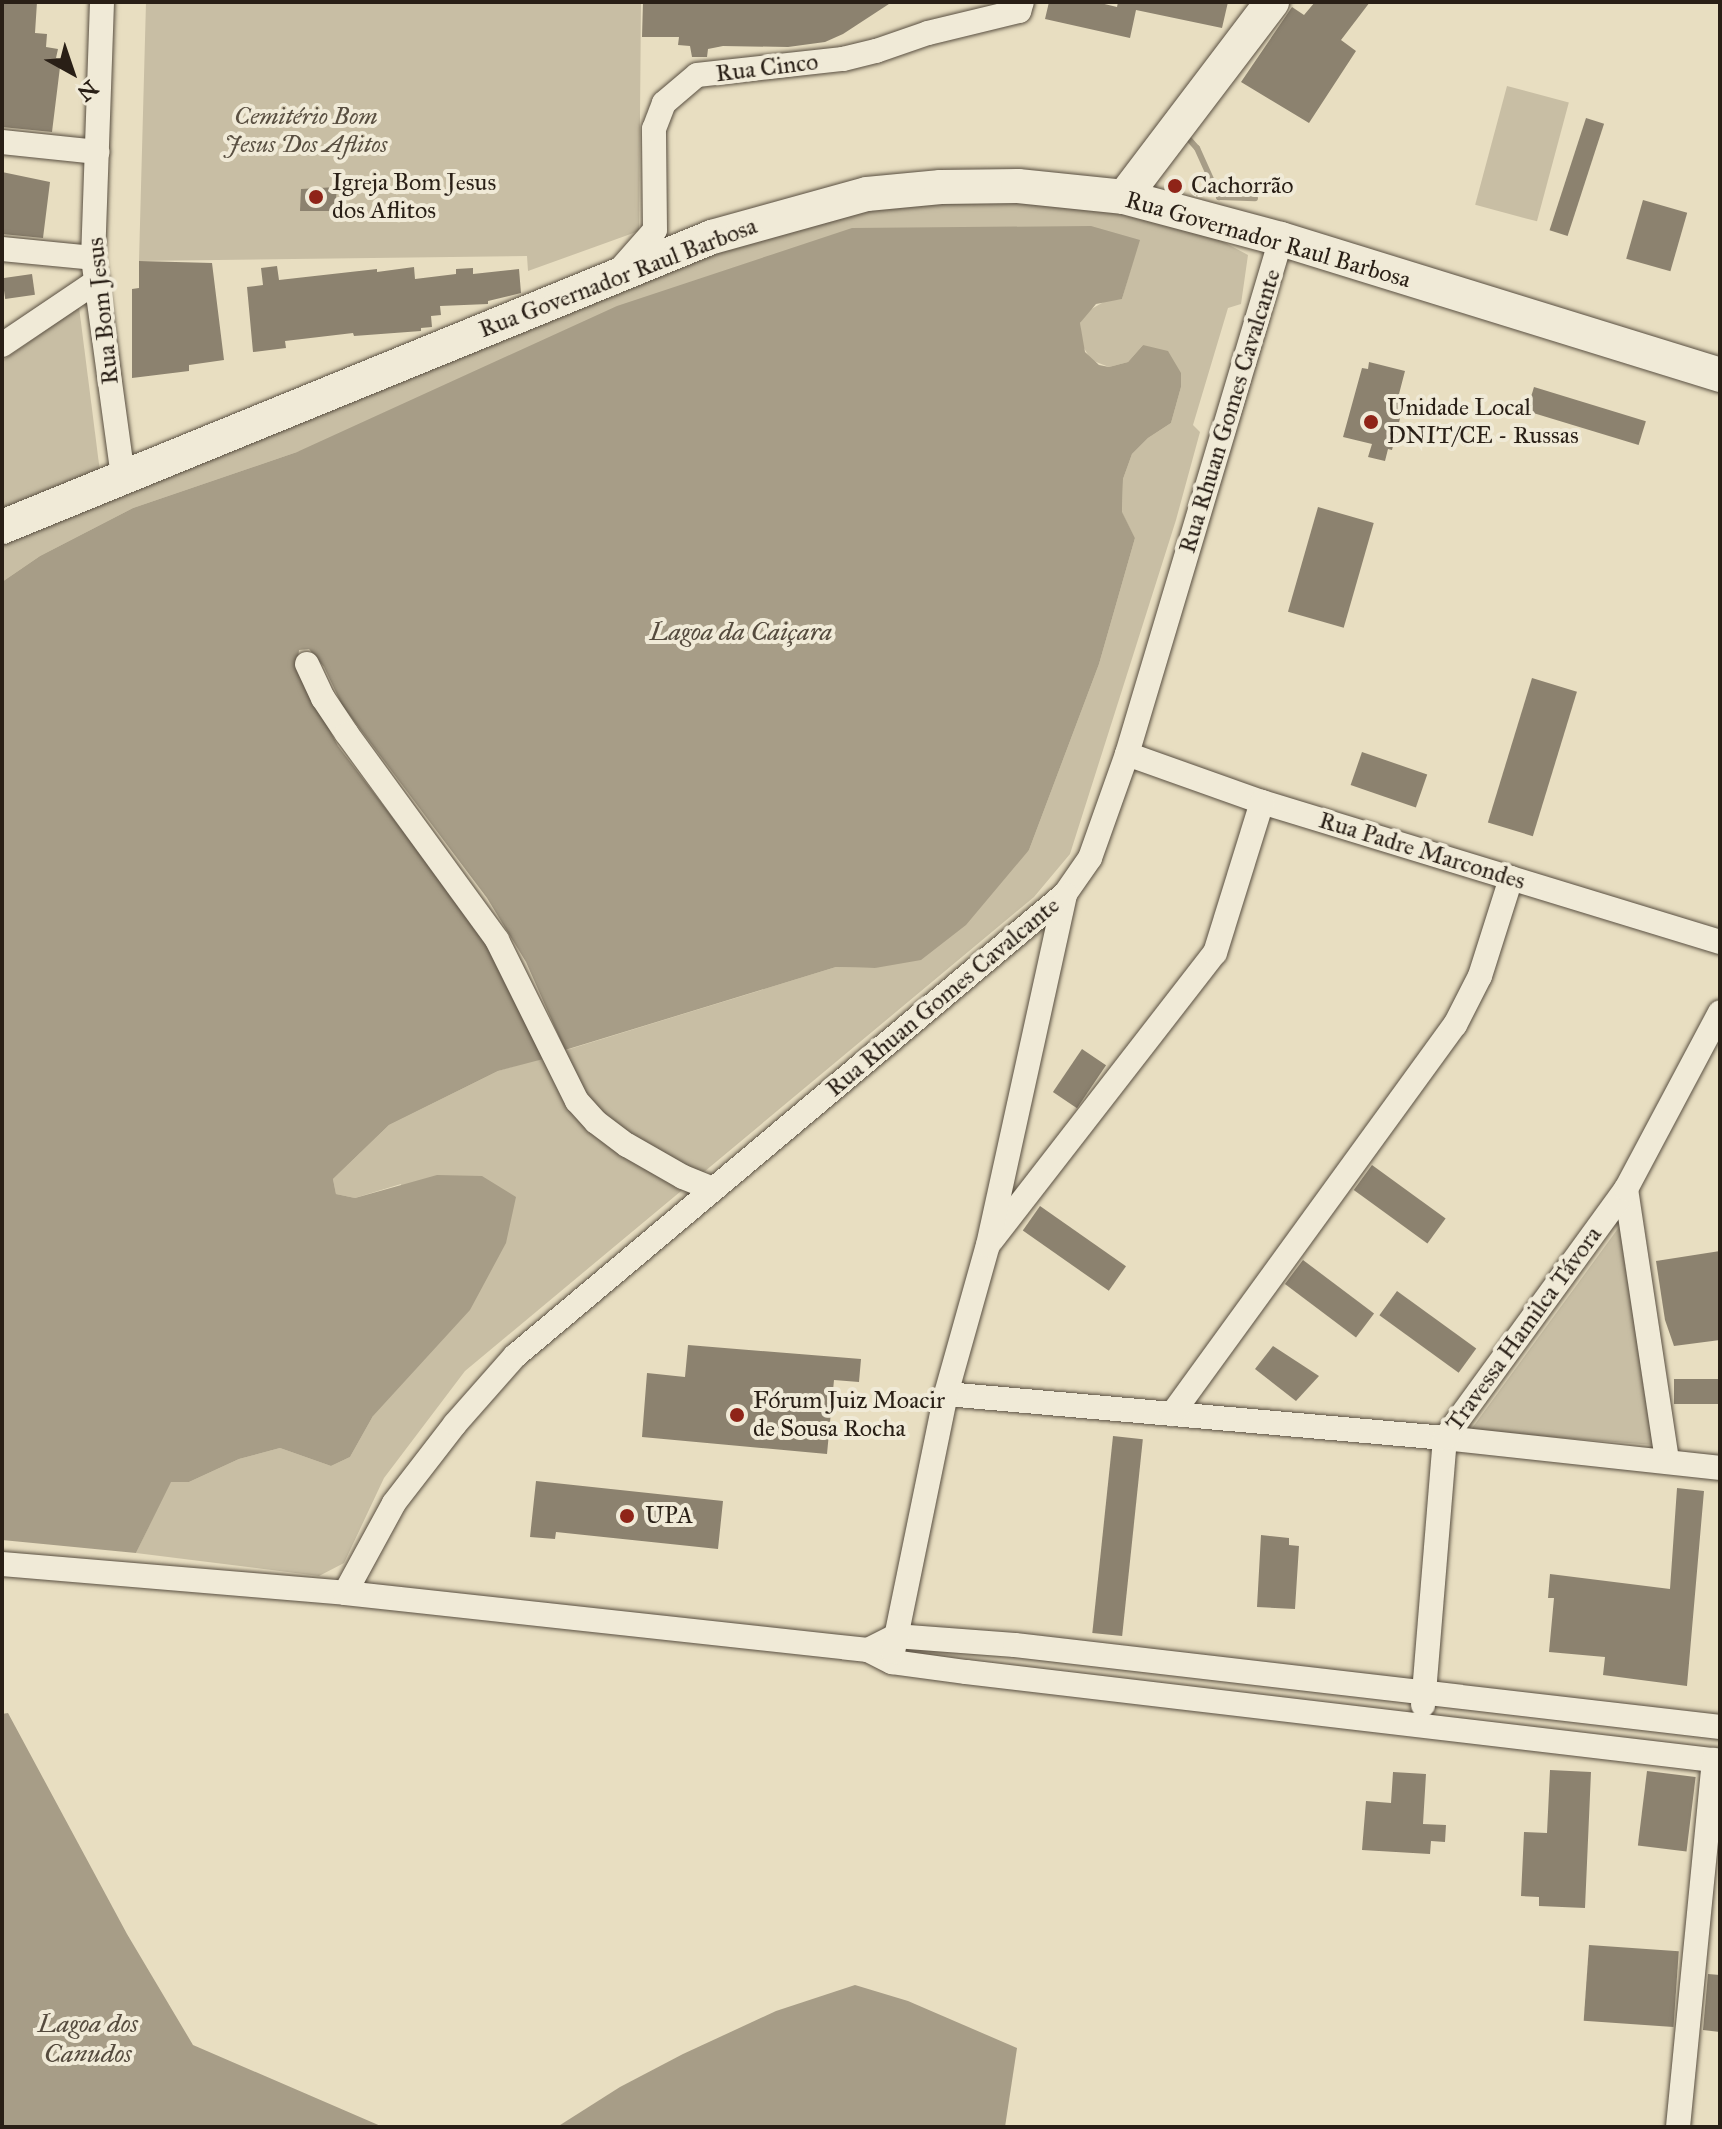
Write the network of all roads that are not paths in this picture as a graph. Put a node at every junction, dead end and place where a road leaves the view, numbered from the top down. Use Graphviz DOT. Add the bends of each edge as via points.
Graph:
graph roads {
  1 [pos="102,2"];
  2 [pos="1272,2"];
  3 [pos="1020,6"];
  4 [pos="2,142"];
  5 [pos="97,152"];
  6 [pos="1124,197"];
  7 [pos="1281,239"];
  8 [pos="2,249"];
  9 [pos="95,270"];
  10 [pos="612,279"];
  11 [pos="2,345"];
  12 [pos="1720,375"];
  13 [pos="123,476"];
  14 [pos="2,527"];
  15 [pos="307,664"];
  16 [pos="1127,754"];
  17 [pos="1262,802"];
  18 [pos="1511,878"];
  19 [pos="1065,894"];
  20 [pos="1720,942"];
  21 [pos="1720,1012"];
  22 [pos="713,1189"];
  23 [pos="1626,1189"];
  24 [pos="988,1245"];
  25 [pos="946,1394"];
  26 [pos="1172,1414"];
  27 [pos="1445,1438"];
  28 [pos="1667,1461"];
  29 [pos="1720,1468"];
  30 [pos="2,1564"];
  31 [pos="345,1593"];
  32 [pos="895,1636"];
  33 [pos="868,1650"];
  34 [pos="892,1662"];
  35 [pos="1425,1691"];
  36 [pos="1420,1724"];
  37 [pos="1720,1727"];
  38 [pos="1717,1761"];
  39 [pos="1678,2127"];
  1 -- 5 [label="street, Rua Bom Jesus"];
  2 -- 6 [label="street"];
  3 -- 10 [label="street, Rua Cinco" via="843,59 697,75 664,103 654,129 655,230"];
  4 -- 5 [label="street"];
  5 -- 9 [label="street, Rua Bom Jesus"];
  6 -- 7 [label="street, Rua Governador Raul Barbosa"];
  6 -- 10 [label="street, Rua Governador Raul Barbosa" via="1018,186 867,194 712,237"];
  7 -- 12 [label="street, Rua Governador Raul Barbosa"];
  7 -- 16 [label="street, Rua Rhuan Gomes Cavalcante"];
  8 -- 9 [label="street"];
  9 -- 11 [label="street"];
  9 -- 13 [label="street, Rua Bom Jesus"];
  10 -- 13 [label="street, Rua Governador Raul Barbosa"];
  13 -- 14 [label="street, Rua Governador Raul Barbosa"];
  15 -- 22 [label="street" via="347,734 497,940 577,1101 627,1145"];
  16 -- 17 [label="street, Rua Padre Marcondes"];
  16 -- 19 [label="street, Rua Rhuan Gomes Cavalcante" via="1090,858"];
  17 -- 18 [label="street, Rua Padre Marcondes"];
  17 -- 24 [label="street" via="1215,953"];
  18 -- 20 [label="street, Rua Padre Marcondes"];
  18 -- 26 [label="street" via="1480,976 1455,1025"];
  19 -- 22 [label="street, Rua Rhuan Gomes Cavalcante"];
  19 -- 24 [label="street"];
  21 -- 23 [label="street, Travessa Hamilca Távora"];
  22 -- 31 [label="street, Rua Rhuan Gomes Cavalcante" via="515,1356 394,1503"];
  23 -- 27 [label="street, Travessa Hamilca Távora"];
  23 -- 28 [label="street"];
  24 -- 25 [label="street"];
  25 -- 26 [label="street"];
  25 -- 32 [label="street"];
  26 -- 27 [label="street"];
  27 -- 28 [label="street"];
  27 -- 35 [label="street, Travessa Hamilca Távora"];
  28 -- 29 [label="street"];
  30 -- 31 [label="street"];
  31 -- 33 [label="street"];
  32 -- 33 [label="street"];
  32 -- 34 [label="street"];
  32 -- 35 [label="street"];
  33 -- 34 [label="street"];
  34 -- 36 [label="street"];
  35 -- 36 [label="street, Travessa Hamilca Távora"];
  35 -- 37 [label="street"];
  36 -- 38 [label="street"];
  38 -- 39 [label="street"];
}
